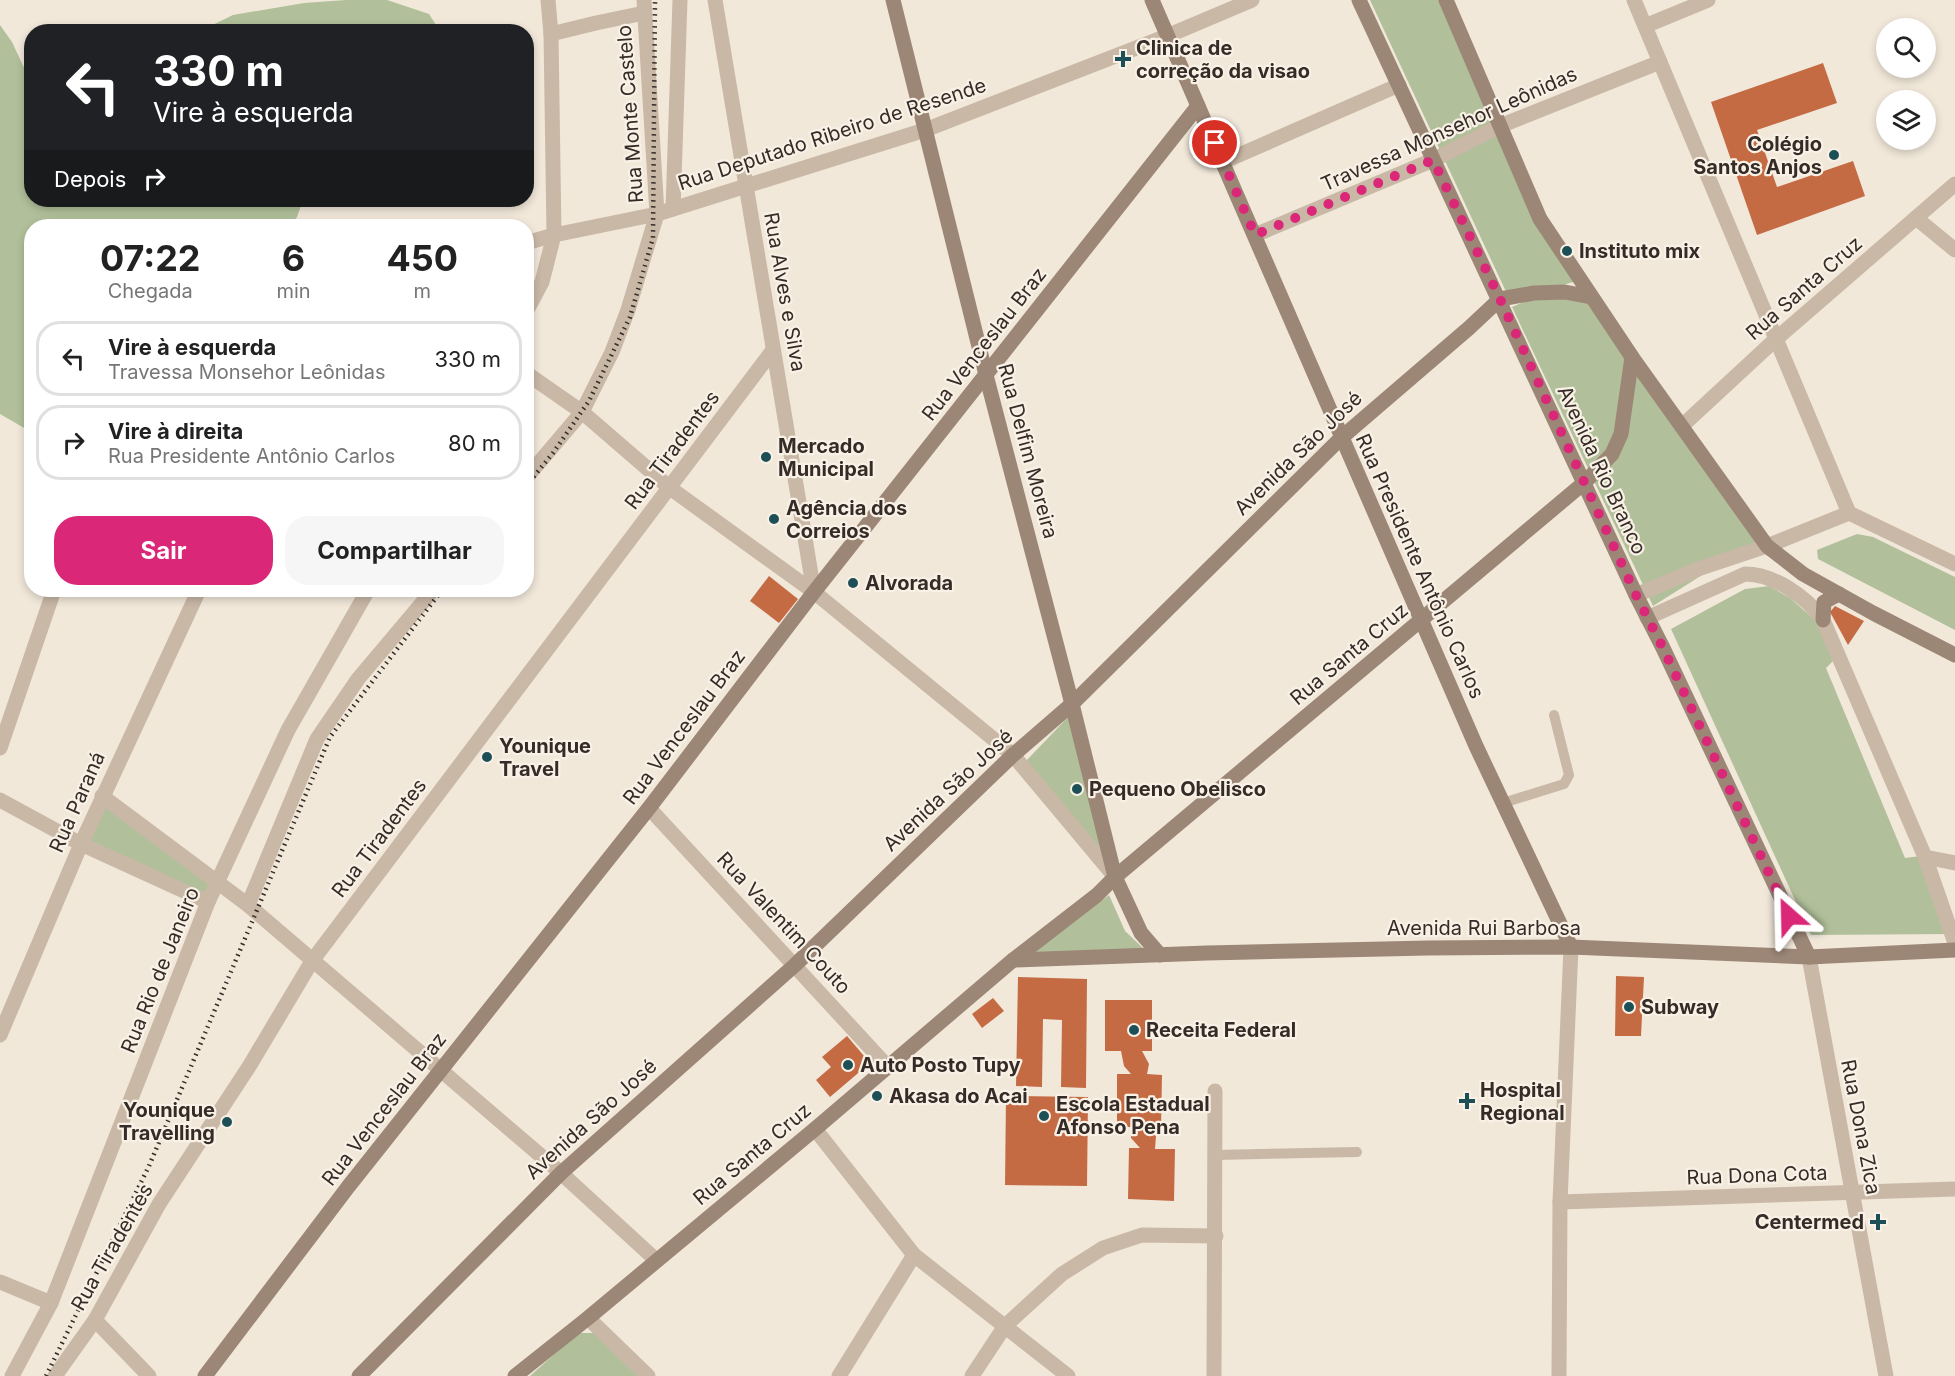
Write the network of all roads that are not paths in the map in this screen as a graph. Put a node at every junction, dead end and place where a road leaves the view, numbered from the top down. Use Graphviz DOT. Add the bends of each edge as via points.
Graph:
graph roads {
  1 [pos="548,0"];
  2 [pos="680,0"];
  3 [pos="715,0"];
  4 [pos="893,0"];
  5 [pos="1152,0"];
  6 [pos="1252,0"];
  7 [pos="1359,0"];
  8 [pos="1446,0"];
  9 [pos="1634,0"];
  10 [pos="1708,0"];
  11 [pos="644,7"];
  12 [pos="1645,26"];
  13 [pos="551,34"];
  14 [pos="1167,36"];
  15 [pos="1660,62"];
  16 [pos="1399,85"];
  17 [pos="1198,106"];
  18 [pos="1500,126"];
  19 [pos="925,130"];
  20 [pos="1433,160"];
  21 [pos="1223,162"];
  22 [pos="1955,184"];
  23 [pos="745,186"];
  24 [pos="673,209"];
  25 [pos="657,214"];
  26 [pos="1916,218"];
  27 [pos="554,235"];
  28 [pos="1255,235"];
  29 [pos="534,241"];
  30 [pos="1955,250"];
  31 [pos="534,297"];
  32 [pos="1591,297"];
  33 [pos="1500,299"];
  34 [pos="1776,339"];
  35 [pos="773,350"];
  36 [pos="1632,357"];
  37 [pos="986,375"];
  38 [pos="534,379"];
  39 [pos="582,412"];
  40 [pos="1683,425"];
  41 [pos="1341,438"];
  42 [pos="534,469"];
  43 [pos="1585,483"];
  44 [pos="670,488"];
  45 [pos="1849,513"];
  46 [pos="1767,546"];
  47 [pos="1955,564"];
  48 [pos="814,591"];
  49 [pos="1839,594"];
  50 [pos="1636,595"];
  51 [pos="52,597"];
  52 [pos="196,597"];
  53 [pos="364,597"];
  54 [pos="427,597"];
  55 [pos="1647,618"];
  56 [pos="1823,620"];
  57 [pos="1422,621"];
  58 [pos="1955,655"];
  59 [pos="1072,704"];
  60 [pos="1554,714"];
  61 [pos="0,748"];
  62 [pos="1013,755"];
  63 [pos="102,796"];
  64 [pos="0,800"];
  65 [pos="1503,803"];
  66 [pos="649,808"];
  67 [pos="81,844"];
  68 [pos="1925,857"];
  69 [pos="1955,863"];
  70 [pos="1115,877"];
  71 [pos="218,883"];
  72 [pos="208,902"];
  73 [pos="248,905"];
  74 [pos="1955,943"];
  75 [pos="1570,947"];
  76 [pos="1955,950"];
  77 [pos="1160,955"];
  78 [pos="1809,957"];
  79 [pos="1013,960"];
  80 [pos="312,961"];
  81 [pos="795,965"];
  82 [pos="0,1035"];
  83 [pos="888,1067"];
  84 [pos="440,1072"];
  85 [pos="1215,1090"];
  86 [pos="816,1129"];
  87 [pos="1358,1152"];
  88 [pos="1216,1155"];
  89 [pos="561,1173"];
  90 [pos="1955,1189"];
  91 [pos="1852,1193"];
  92 [pos="1560,1202"];
  93 [pos="1216,1236"];
  94 [pos="914,1255"];
  95 [pos="656,1260"];
  96 [pos="0,1282"];
  97 [pos="51,1303"];
  98 [pos="588,1318"];
  99 [pos="95,1320"];
  100 [pos="1005,1326"];
  101 [pos="12,1376"];
  102 [pos="55,1376"];
  103 [pos="149,1376"];
  104 [pos="205,1376"];
  105 [pos="359,1376"];
  106 [pos="515,1376"];
  107 [pos="648,1376"];
  108 [pos="839,1376"];
  109 [pos="972,1376"];
  110 [pos="1068,1376"];
  111 [pos="1214,1376"];
  112 [pos="1559,1376"];
  113 [pos="1886,1376"];
  1 -- 13 [label="street"];
  2 -- 24 [label="street"];
  3 -- 23 [label="street, Rua Alves e Silva"];
  4 -- 19 [label="main road, Rua Delfim Moreira"];
  5 -- 14 [label="main road, Rua Presidente Antônio Carlos"];
  6 -- 14 [label="street, Rua Deputado Ribeiro de Resende"];
  7 -- 16 [label="main road, Avenida Rio Branco"];
  8 -- 18 [label="main road"];
  9 -- 12 [label="street"];
  10 -- 12 [label="street"];
  11 -- 13 [label="street"];
  11 -- 25 [label="street, Rua Monte Castelo"];
  12 -- 15 [label="street"];
  13 -- 27 [label="street"];
  14 -- 17 [label="main road, Rua Presidente Antônio Carlos"];
  14 -- 19 [label="street, Rua Deputado Ribeiro de Resende"];
  15 -- 18 [label="street, Travessa Monsehor Leônidas"];
  15 -- 34 [label="street"];
  16 -- 20 [label="main road, Avenida Rio Branco"];
  16 -- 21 [label="street"];
  17 -- 21 [label="main road, Rua Presidente Antônio Carlos"];
  17 -- 37 [label="main road, Rua Venceslau Braz"];
  18 -- 20 [label="street, Travessa Monsehor Leônidas"];
  18 -- 32 [label="main road" via="1540,219"];
  19 -- 23 [label="street, Rua Deputado Ribeiro de Resende"];
  19 -- 37 [label="main road, Rua Delfim Moreira"];
  20 -- 28 [label="street, Travessa Monsehor Leônidas"];
  20 -- 33 [label="main road, Avenida Rio Branco"];
  21 -- 28 [label="main road, Rua Presidente Antônio Carlos"];
  22 -- 26 [label="street, Rua Santa Cruz"];
  23 -- 24 [label="street, Rua Deputado Ribeiro de Resende"];
  23 -- 35 [label="street, Rua Alves e Silva"];
  24 -- 25 [label="street, Rua Deputado Ribeiro de Resende"];
  25 -- 27 [label="street, Rua Deputado Ribeiro de Resende"];
  25 -- 39 [label="street, Rua Monte Castelo" via="622,327"];
  26 -- 30 [label="street"];
  26 -- 34 [label="street, Rua Santa Cruz"];
  27 -- 29 [label="street"];
  27 -- 31 [label="street" via="542,282"];
  28 -- 41 [label="main road, Rua Presidente Antônio Carlos"];
  32 -- 33 [label="main road" via="1564,292"];
  32 -- 36 [label="main road"];
  33 -- 41 [label="main road, Avenida São José"];
  33 -- 43 [label="main road, Avenida Rio Branco"];
  34 -- 40 [label="street, Rua Santa Cruz"];
  34 -- 45 [label="street"];
  35 -- 44 [label="street, Rua Tiradentes"];
  35 -- 48 [label="street, Rua Alves e Silva"];
  36 -- 40 [label="main road"];
  36 -- 43 [label="main road, Rua Santa Cruz" via="1620,434 1612,454"];
  37 -- 48 [label="main road, Rua Venceslau Braz"];
  37 -- 59 [label="main road, Rua Delfim Moreira"];
  38 -- 39 [label="street"];
  39 -- 42 [label="street, Rua Monte Castelo"];
  39 -- 44 [label="street"];
  40 -- 46 [label="main road"];
  41 -- 57 [label="main road, Rua Presidente Antônio Carlos"];
  41 -- 59 [label="main road, Avenida São José"];
  43 -- 50 [label="main road, Avenida Rio Branco"];
  43 -- 57 [label="main road, Rua Santa Cruz"];
  44 -- 48 [label="street"];
  44 -- 80 [label="street, Rua Tiradentes"];
  45 -- 46 [label="street"];
  45 -- 47 [label="street"];
  46 -- 49 [label="main road"];
  46 -- 50 [label="street" via="1698,568"];
  48 -- 62 [label="street"];
  48 -- 66 [label="main road, Rua Venceslau Braz"];
  49 -- 56 [label="main road" via="1824,602"];
  49 -- 58 [label="main road"];
  50 -- 55 [label="main road, Avenida Rio Branco"];
  51 -- 61 [label="street"];
  52 -- 63 [label="street, Rua Paraná"];
  53 -- 71 [label="street, Rua Rio de Janeiro" via="288,730"];
  54 -- 73 [label="street" via="358,679 317,739"];
  55 -- 56 [label="street" via="1736,577 1755,574 1784,586 1815,609"];
  55 -- 78 [label="main road, Avenida Rio Branco"];
  56 -- 68 [label="street"];
  57 -- 65 [label="main road, Rua Presidente Antônio Carlos"];
  57 -- 70 [label="main road, Rua Santa Cruz"];
  59 -- 62 [label="main road, Avenida São José"];
  59 -- 70 [label="main road, Rua Delfim Moreira"];
  60 -- 65 [label="lane" via="1569,775 1563,784"];
  62 -- 70 [label="street"];
  62 -- 81 [label="main road, Avenida São José"];
  63 -- 67 [label="street, Rua Paraná"];
  63 -- 71 [label="street"];
  64 -- 67 [label="street"];
  65 -- 75 [label="main road, Rua Presidente Antônio Carlos"];
  66 -- 81 [label="street, Rua Valentim Couto"];
  66 -- 84 [label="main road, Rua Venceslau Braz"];
  67 -- 72 [label="street"];
  67 -- 82 [label="street, Rua Paraná"];
  68 -- 69 [label="street"];
  68 -- 74 [label="street"];
  70 -- 77 [label="main road, Rua Delfim Moreira" via="1141,933"];
  70 -- 79 [label="main road, Rua Santa Cruz"];
  71 -- 72 [label="street, Rua Rio de Janeiro"];
  71 -- 73 [label="street"];
  72 -- 97 [label="street, Rua Rio de Janeiro"];
  73 -- 80 [label="street"];
  75 -- 77 [label="main road, Avenida Rui Barbosa"];
  75 -- 78 [label="main road, Avenida Rui Barbosa"];
  75 -- 92 [label="street"];
  76 -- 78 [label="main road, Avenida Rui Barbosa"];
  77 -- 79 [label="main road, Avenida Rui Barbosa"];
  78 -- 91 [label="street, Rua Dona Zica"];
  79 -- 83 [label="main road, Rua Santa Cruz"];
  80 -- 84 [label="street"];
  80 -- 99 [label="street, Rua Tiradentes" via="159,1204"];
  81 -- 83 [label="street, Rua Valentim Couto"];
  81 -- 89 [label="main road, Avenida São José"];
  83 -- 86 [label="main road, Rua Santa Cruz"];
  84 -- 89 [label="street"];
  84 -- 104 [label="main road, Rua Venceslau Braz"];
  85 -- 88 [label="street"];
  86 -- 94 [label="street"];
  86 -- 95 [label="main road, Rua Santa Cruz"];
  87 -- 88 [label="lane"];
  88 -- 93 [label="street"];
  89 -- 95 [label="street"];
  89 -- 105 [label="main road, Avenida São José"];
  90 -- 91 [label="street, Rua Dona Cota"];
  91 -- 92 [label="street, Rua Dona Cota"];
  91 -- 113 [label="street, Rua Dona Zica"];
  92 -- 112 [label="street"];
  93 -- 100 [label="street" via="1142,1235 1103,1248 1062,1274"];
  93 -- 111 [label="street"];
  94 -- 100 [label="street"];
  94 -- 108 [label="street"];
  95 -- 98 [label="main road, Rua Santa Cruz"];
  96 -- 97 [label="street"];
  97 -- 101 [label="street, Rua Rio de Janeiro"];
  98 -- 106 [label="main road, Rua Santa Cruz"];
  98 -- 107 [label="street"];
  99 -- 102 [label="street, Rua Tiradentes"];
  99 -- 103 [label="street"];
  100 -- 109 [label="street"];
  100 -- 110 [label="street"];
}
